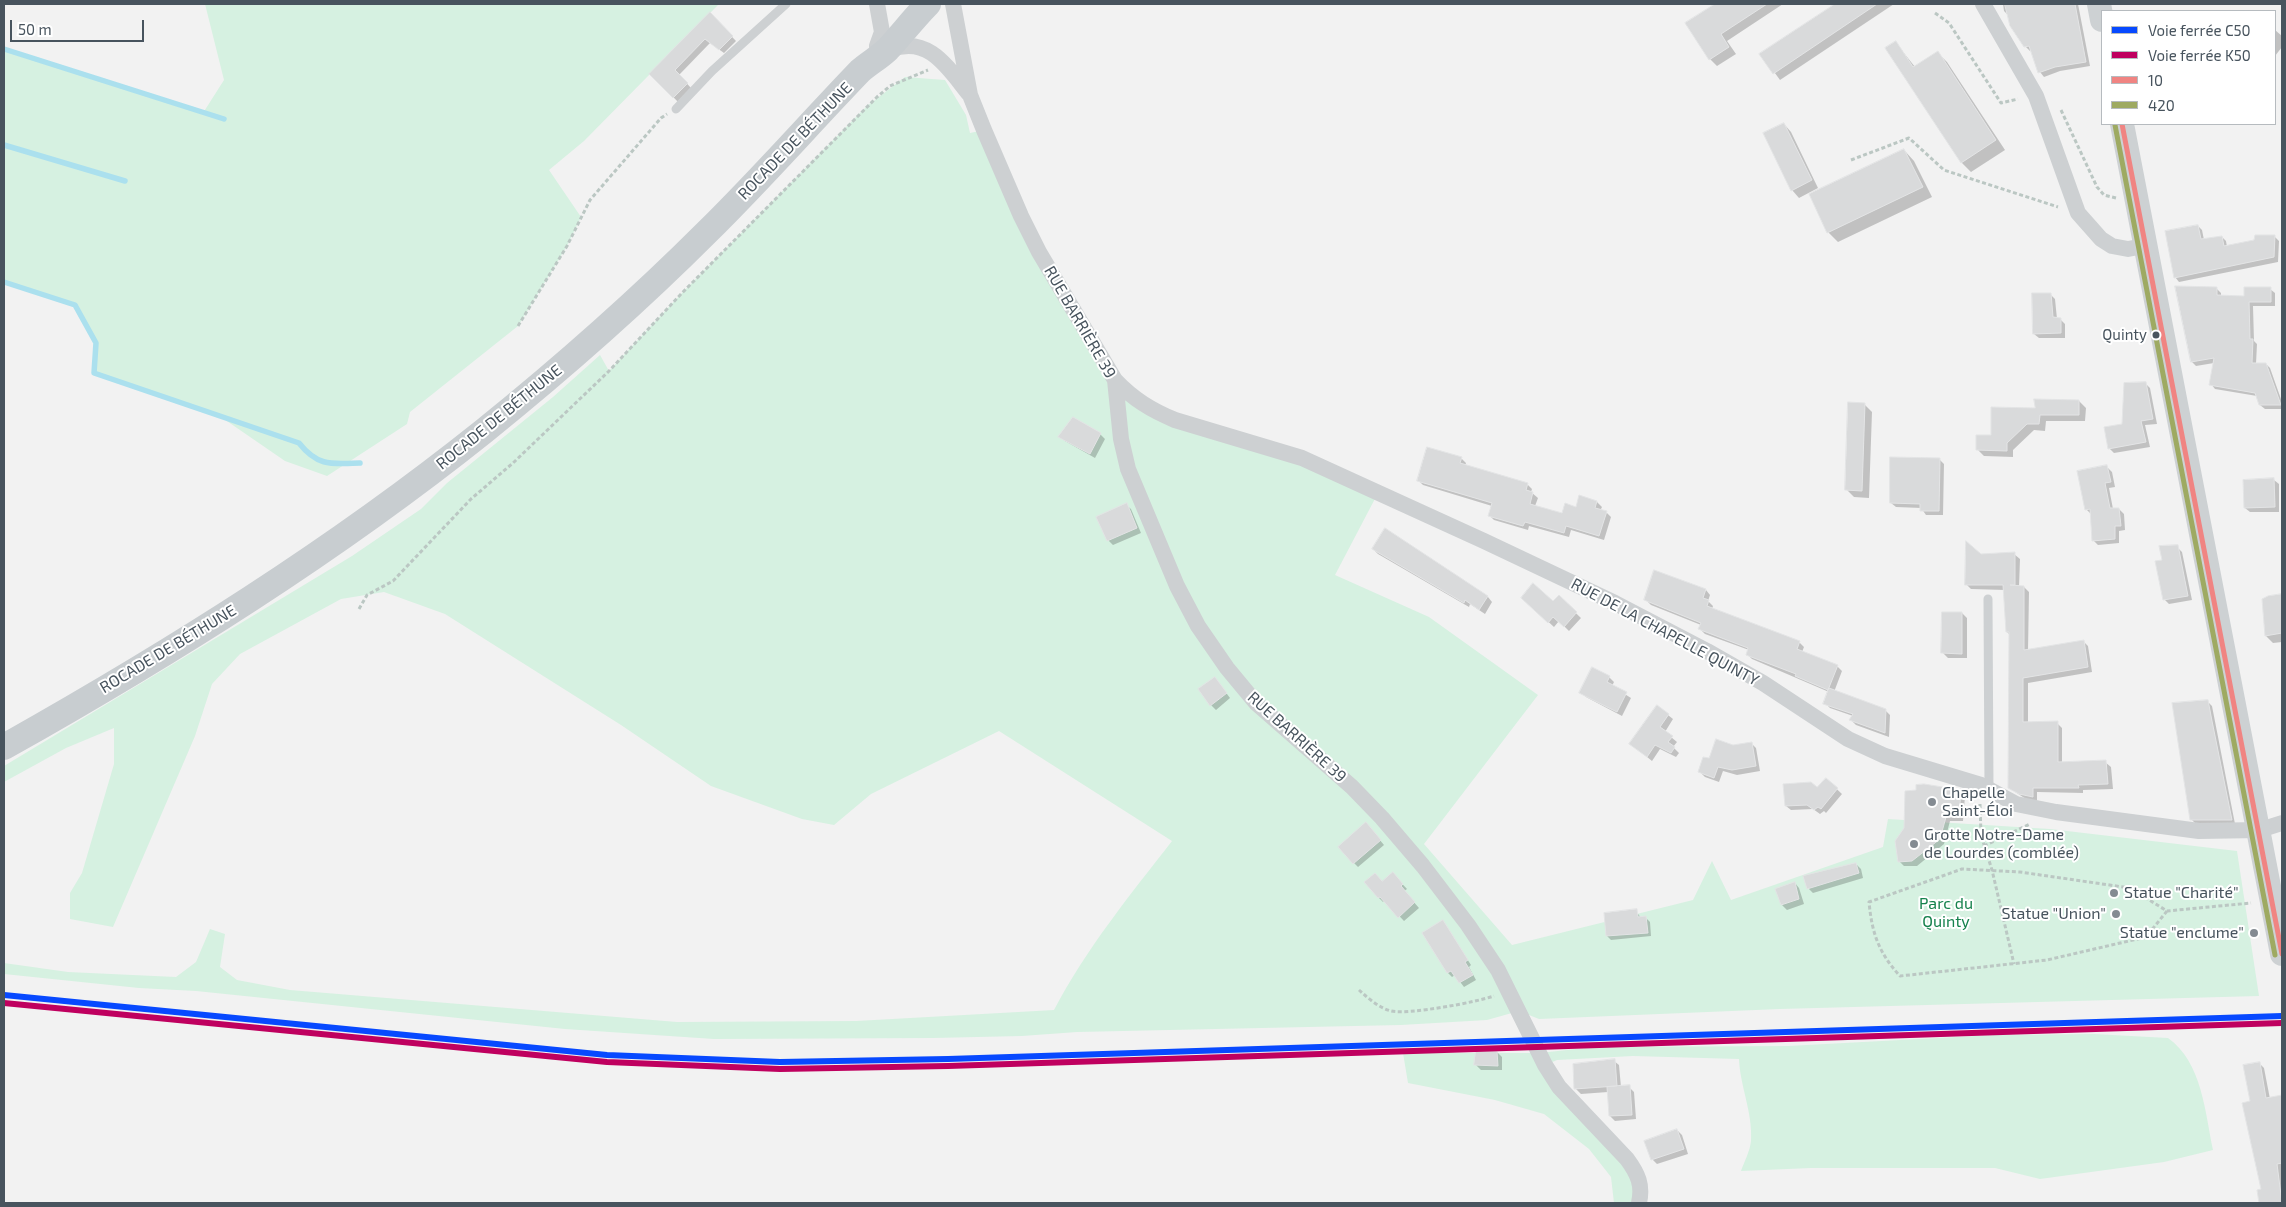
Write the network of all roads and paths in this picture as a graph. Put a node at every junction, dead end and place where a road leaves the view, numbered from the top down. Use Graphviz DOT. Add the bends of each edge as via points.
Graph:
graph roads {
  1 [pos="786,4"];
  2 [pos="877,4"];
  3 [pos="913,4"];
  4 [pos="928,4"];
  5 [pos="953,4"];
  6 [pos="1983,4"];
  7 [pos="1935,14"];
  8 [pos="881,49"];
  9 [pos="945,63"];
  10 [pos="970,95"];
  11 [pos="2036,96"];
  12 [pos="676,109"];
  13 [pos="2122,125"];
  14 [pos="1851,160"];
  15 [pos="2135,196"];
  16 [pos="2078,213"];
  17 [pos="2144,246"];
  18 [pos="518,326"];
  19 [pos="1115,380"];
  20 [pos="1988,599"];
  21 [pos="359,609"];
  22 [pos="4,747"];
  23 [pos="1988,789"];
  24 [pos="2056,812"];
  25 [pos="1980,819"];
  26 [pos="2282,823"];
  27 [pos="2260,830"];
  28 [pos="1984,846"];
  29 [pos="1992,870"];
  30 [pos="2250,903"];
  31 [pos="2167,911"];
  32 [pos="2282,954"];
  33 [pos="2014,964"];
  34 [pos="1359,990"];
  35 [pos="1509,990"];
  36 [pos="1640,1200"];
  1 -- 12 [label="lane" via="712,71"];
  2 -- 8 [label="street" via="882,32"];
  3 -- 8 [label="main road"];
  4 -- 8 [label="main road, ROCADE DE BÉTHUNE"];
  5 -- 10 [label="street, RUE BARRIÈRE 39"];
  6 -- 11 [label="street"];
  7 -- 11 [label="path" via="1949,23 2001,103"];
  8 -- 9 [label="street, RUE BARRIÈRE 39" via="911,44"];
  8 -- 22 [label="main road, ROCADE DE BÉTHUNE" via="764,174 651,286 485,430 269,587"];
  9 -- 10 [label="street, RUE BARRIÈRE 39"];
  9 -- 21 [label="path" via="890,86 877,97 609,371 471,499 393,581 367,595"];
  10 -- 19 [label="street, RUE BARRIÈRE 39" via="1036,245"];
  11 -- 15 [label="path" via="2061,110 2097,187 2112,198"];
  11 -- 16 [label="street"];
  12 -- 18 [label="path" via="661,118 590,200 567,246"];
  13 -- 15 [label="main road"];
  14 -- 16 [label="path" via="1909,138 1944,170"];
  15 -- 17 [label="main road"];
  16 -- 17 [label="street" via="2101,239 2112,246 2128,249"];
  17 -- 27 [label="main road"];
  19 -- 23 [label="street, RUE DE LA CHAPELLE QUINTY" via="1129,394 1175,420 1302,458 1615,603 1707,651 1848,738 1885,756"];
  19 -- 35 [label="street, RUE BARRIÈRE 39" via="1121,439 1128,469 1177,586 1202,633 1256,703 1352,788 1408,847 1468,925"];
  20 -- 23 [label="lane"];
  23 -- 24 [label="street, RUE DE LA CHAPELLE QUINTY" via="2016,804"];
  24 -- 27 [label="street, RUE DE LA CHAPELLE QUINTY" via="2198,831"];
  24 -- 28 [label="path"];
  25 -- 28 [label="path"];
  26 -- 27 [label="street, RUE DE LA CHAPELLE QUINTY"];
  27 -- 32 [label="main road"];
  28 -- 29 [label="path"];
  29 -- 31 [label="path" via="2130,888"];
  29 -- 33 [label="path"];
  29 -- 33 [label="path" via="1962,868 1869,902 1871,923 1885,960 1900,976"];
  30 -- 31 [label="path"];
  31 -- 33 [label="path" via="2146,937 2048,960"];
  34 -- 35 [label="path" via="1374,1003 1392,1011 1423,1010"];
  35 -- 36 [label="street, RUE BARRIÈRE 39" via="1553,1078 1566,1096 1628,1159 1639,1177"];
}
